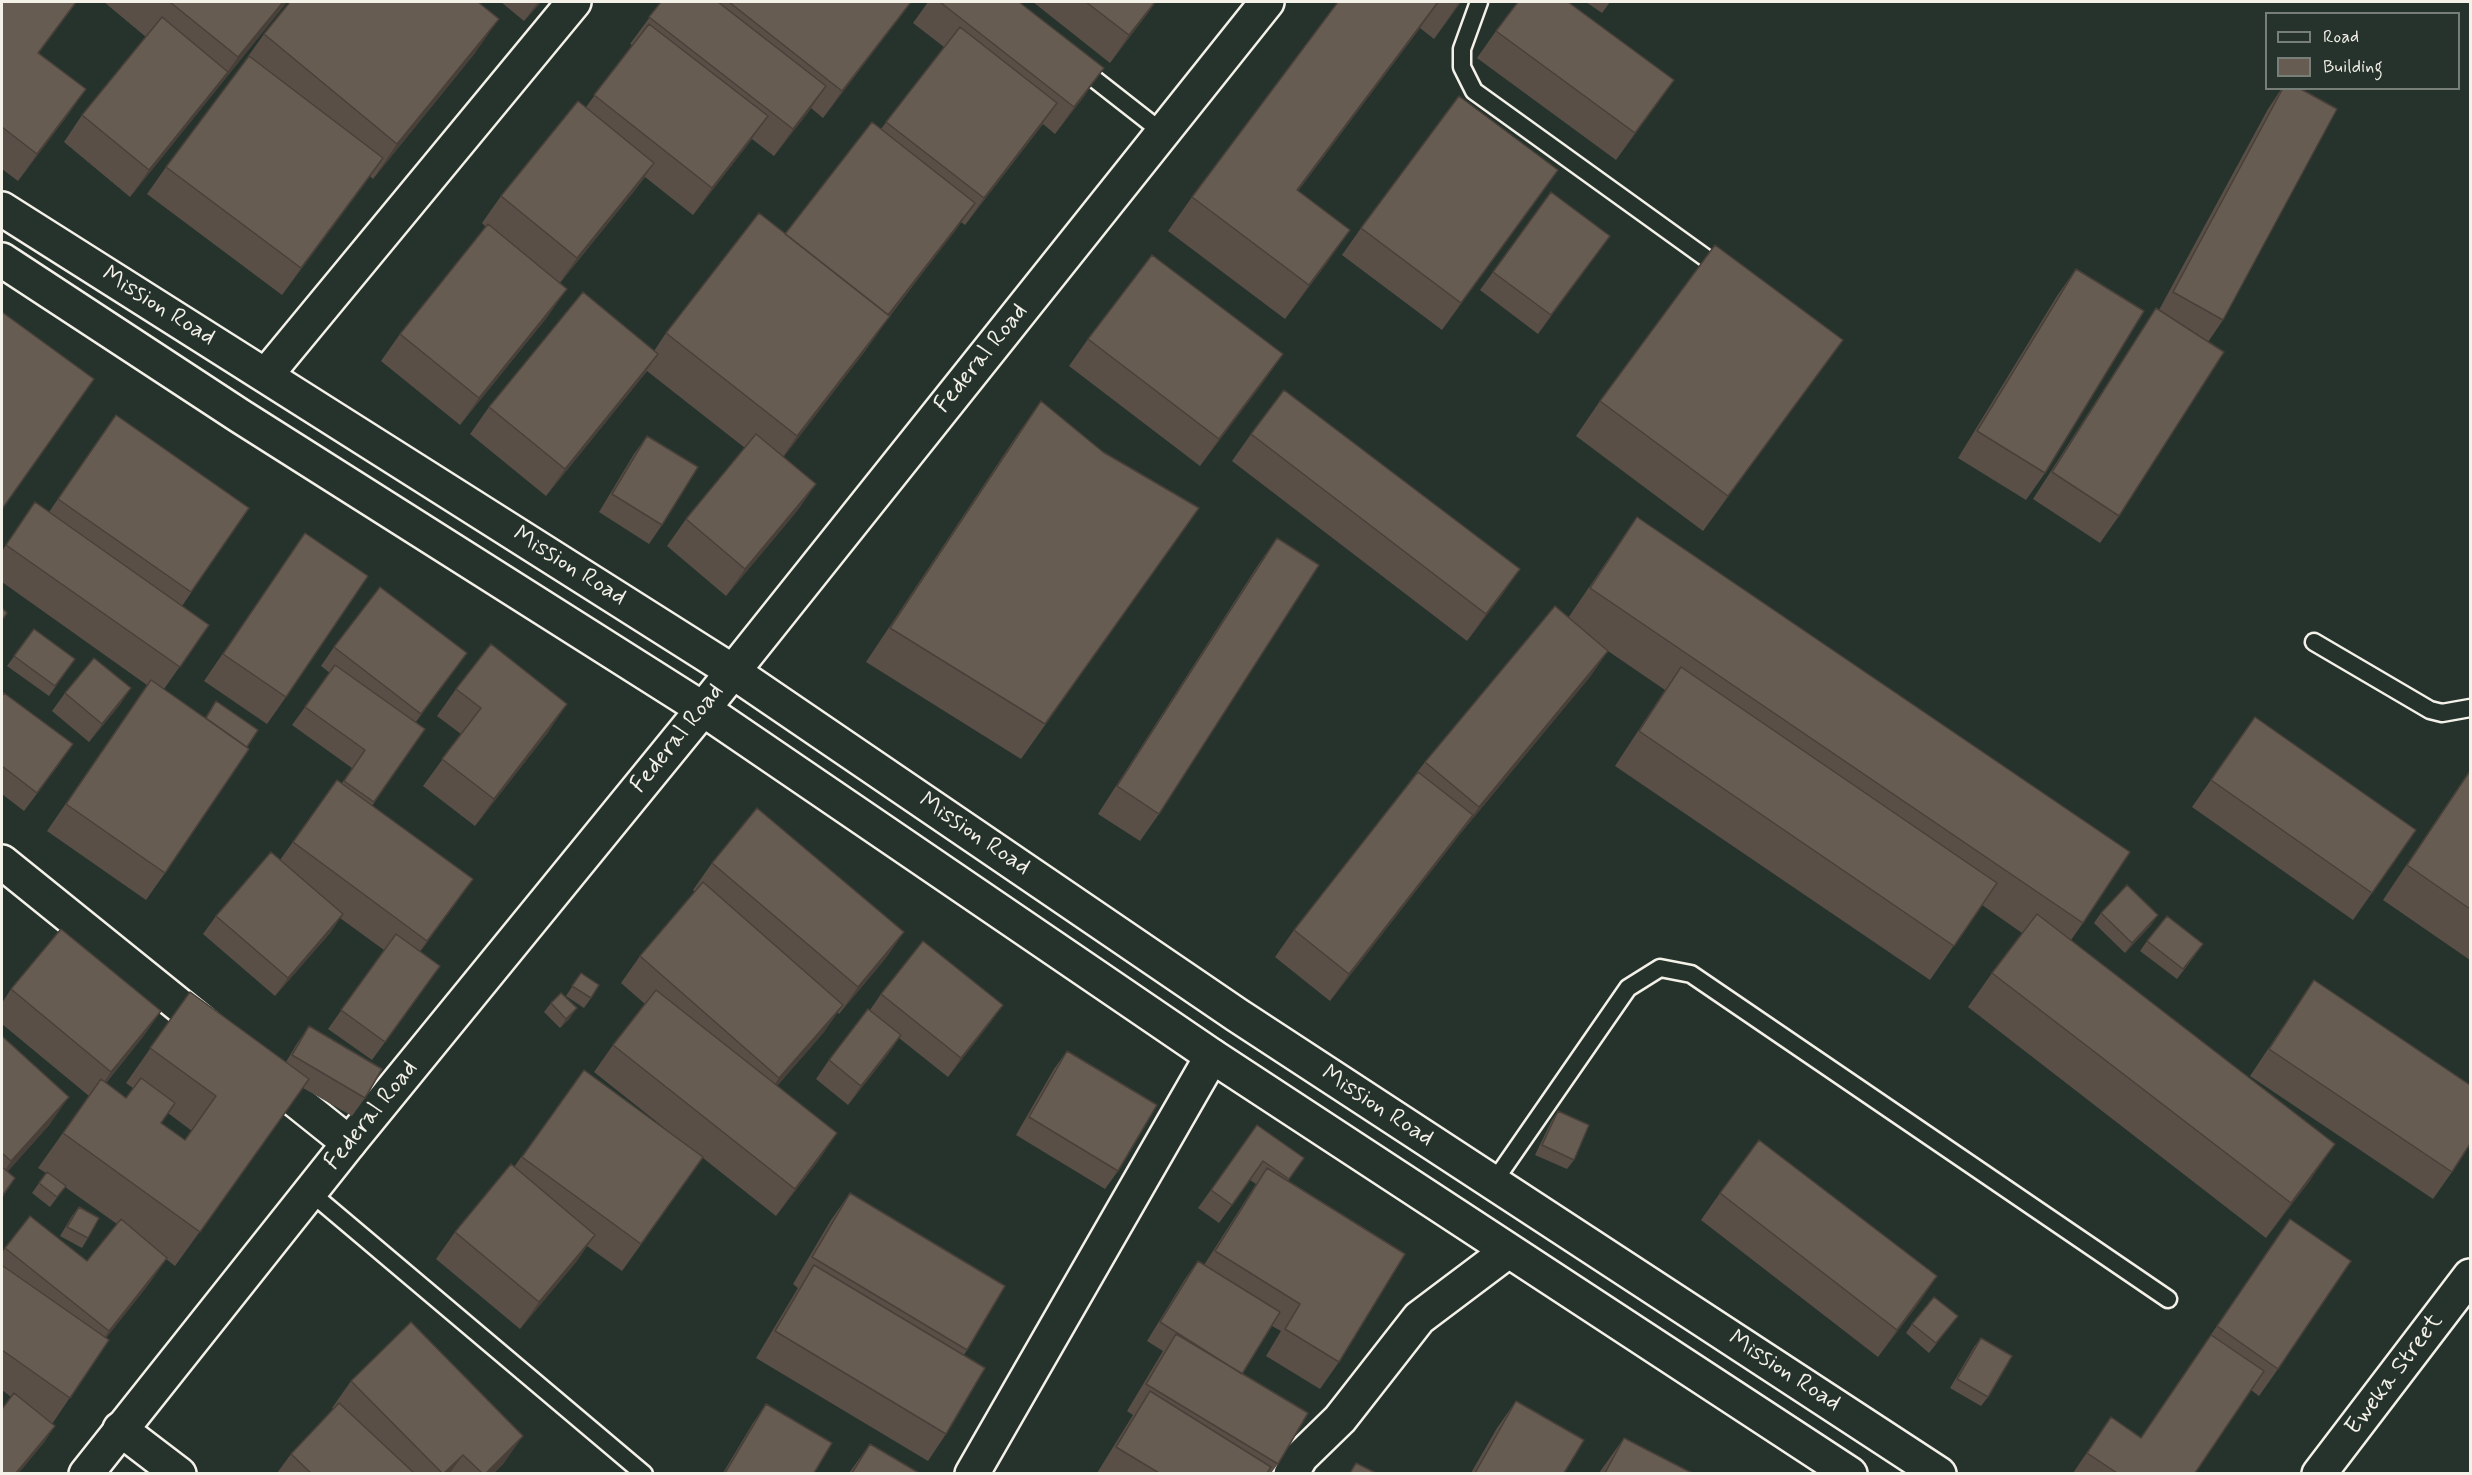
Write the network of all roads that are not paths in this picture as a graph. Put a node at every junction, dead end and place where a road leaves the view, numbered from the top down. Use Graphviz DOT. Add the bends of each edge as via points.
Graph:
graph roads {
  1 [pos="574,2"];
  2 [pos="1267,2"];
  3 [pos="1479,2"];
  4 [pos="1068,59"];
  5 [pos="1162,132"];
  6 [pos="2,209"];
  7 [pos="2,260"];
  8 [pos="1742,284"];
  9 [pos="266,375"];
  10 [pos="2314,642"];
  11 [pos="732,671"];
  12 [pos="2470,708"];
  13 [pos="702,709"];
  14 [pos="3,865"];
  15 [pos="1212,1056"];
  16 [pos="349,1143"];
  17 [pos="1493,1183"];
  18 [pos="310,1192"];
  19 [pos="1508,1251"];
  20 [pos="2470,1276"];
  21 [pos="2168,1299"];
  22 [pos="120,1429"];
  23 [pos="86,1473"];
  24 [pos="179,1473"];
  25 [pos="644,1473"];
  26 [pos="972,1473"];
  27 [pos="1292,1473"];
  28 [pos="1850,1473"];
  29 [pos="1939,1473"];
  30 [pos="2319,1473"];
  1 -- 9 [label="street"];
  2 -- 5 [label="street, Federal Road"];
  3 -- 8 [label="lane" via="1462,49 1462,67 1474,91"];
  4 -- 5 [label="lane"];
  5 -- 11 [label="street, Federal Road"];
  6 -- 9 [label="street, Mission Road"];
  7 -- 13 [label="street, Mission Road"];
  9 -- 11 [label="street, Mission Road"];
  10 -- 12 [label="lane" via="2430,710 2442,713"];
  11 -- 13 [label="street, Federal Road"];
  11 -- 17 [label="street, Mission Road" via="1237,1015"];
  13 -- 15 [label="street, Mission Road"];
  13 -- 16 [label="street, Federal Road"];
  14 -- 16 [label="street"];
  15 -- 19 [label="street, Mission Road"];
  15 -- 26 [label="street"];
  16 -- 18 [label="street, Federal Road"];
  17 -- 21 [label="lane" via="1628,988 1660,968 1691,974"];
  17 -- 29 [label="street, Mission Road"];
  18 -- 22 [label="street, Federal Road"];
  18 -- 25 [label="lane"];
  19 -- 27 [label="street" via="1419,1318 1340,1419 1301,1457"];
  19 -- 28 [label="street, Mission Road"];
  20 -- 30 [label="street, Eweka Street"];
  22 -- 23 [label="street, Federal Road"];
  22 -- 24 [label="street"];
}
